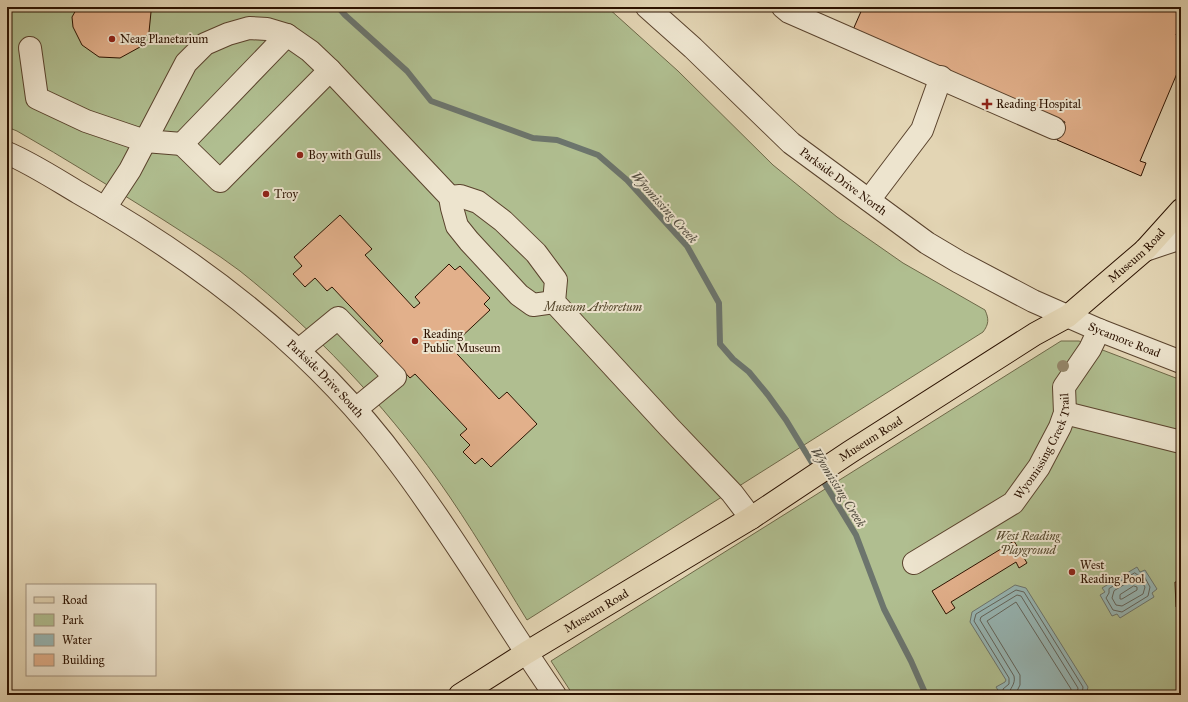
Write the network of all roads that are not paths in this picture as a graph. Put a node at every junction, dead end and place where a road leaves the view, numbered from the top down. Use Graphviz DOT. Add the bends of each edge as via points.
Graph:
graph roads {
  1 [pos="647,7"];
  2 [pos="783,7"];
  3 [pos="287,35"];
  4 [pos="30,48"];
  5 [pos="330,70"];
  6 [pos="941,77"];
  7 [pos="1054,128"];
  8 [pos="145,141"];
  9 [pos="182,144"];
  10 [pos="7,153"];
  11 [pos="450,197"];
  12 [pos="869,200"];
  13 [pos="105,208"];
  14 [pos="1181,210"];
  15 [pos="1181,238"];
  16 [pos="1145,250"];
  17 [pos="554,302"];
  18 [pos="1068,316"];
  19 [pos="1099,330"];
  20 [pos="299,350"];
  21 [pos="1181,362"];
  22 [pos="356,409"];
  23 [pos="1065,412"];
  24 [pos="1181,442"];
  25 [pos="751,518"];
  26 [pos="914,563"];
  27 [pos="526,653"];
  28 [pos="460,695"];
  29 [pos="555,695"];
  1 -- 12 [label="street, Parkside Drive North" via="791,143"];
  2 -- 6 [label="street" via="789,12"];
  3 -- 5 [label="street" via="310,51"];
  3 -- 8 [label="street" via="267,29 249,28 205,44 186,63"];
  3 -- 9 [label="street"];
  4 -- 8 [label="street" via="37,98 86,121"];
  5 -- 9 [label="street" via="220,181"];
  5 -- 11 [label="street"];
  6 -- 7 [label="street"];
  6 -- 12 [label="street" via="922,130"];
  8 -- 9 [label="street"];
  8 -- 13 [label="street"];
  10 -- 13 [label="street, Parkside Drive South"];
  11 -- 17 [label="street" via="457,226 518,295 533,305"];
  11 -- 17 [label="street" via="460,196 478,202 503,221 536,253 556,280"];
  12 -- 18 [label="street, Parkside Drive North" via="927,243 959,262 1033,301"];
  13 -- 20 [label="street, Parkside Drive South" via="153,237 245,304"];
  14 -- 16 [label="main road, Museum Road"];
  15 -- 16 [label="street"];
  16 -- 18 [label="main road, Museum Road"];
  17 -- 25 [label="street" via="732,493"];
  18 -- 19 [label="street, Sycamore Road"];
  18 -- 25 [label="main road, Museum Road" via="1035,334"];
  19 -- 21 [label="street, Sycamore Road"];
  19 -- 23 [label="street, Wyomissing Creek Trail" via="1090,350 1064,387"];
  20 -- 22 [label="street, Parkside Drive South"];
  20 -- 22 [label="street" via="338,318 395,377"];
  22 -- 27 [label="street, Parkside Drive South" via="399,462 443,525"];
  23 -- 24 [label="street"];
  23 -- 26 [label="street, Wyomissing Creek Trail" via="1039,467 1013,502"];
  25 -- 27 [label="main road, Museum Road"];
  27 -- 28 [label="main road, Museum Road"];
  27 -- 29 [label="street, Parkside Drive South"];
}
